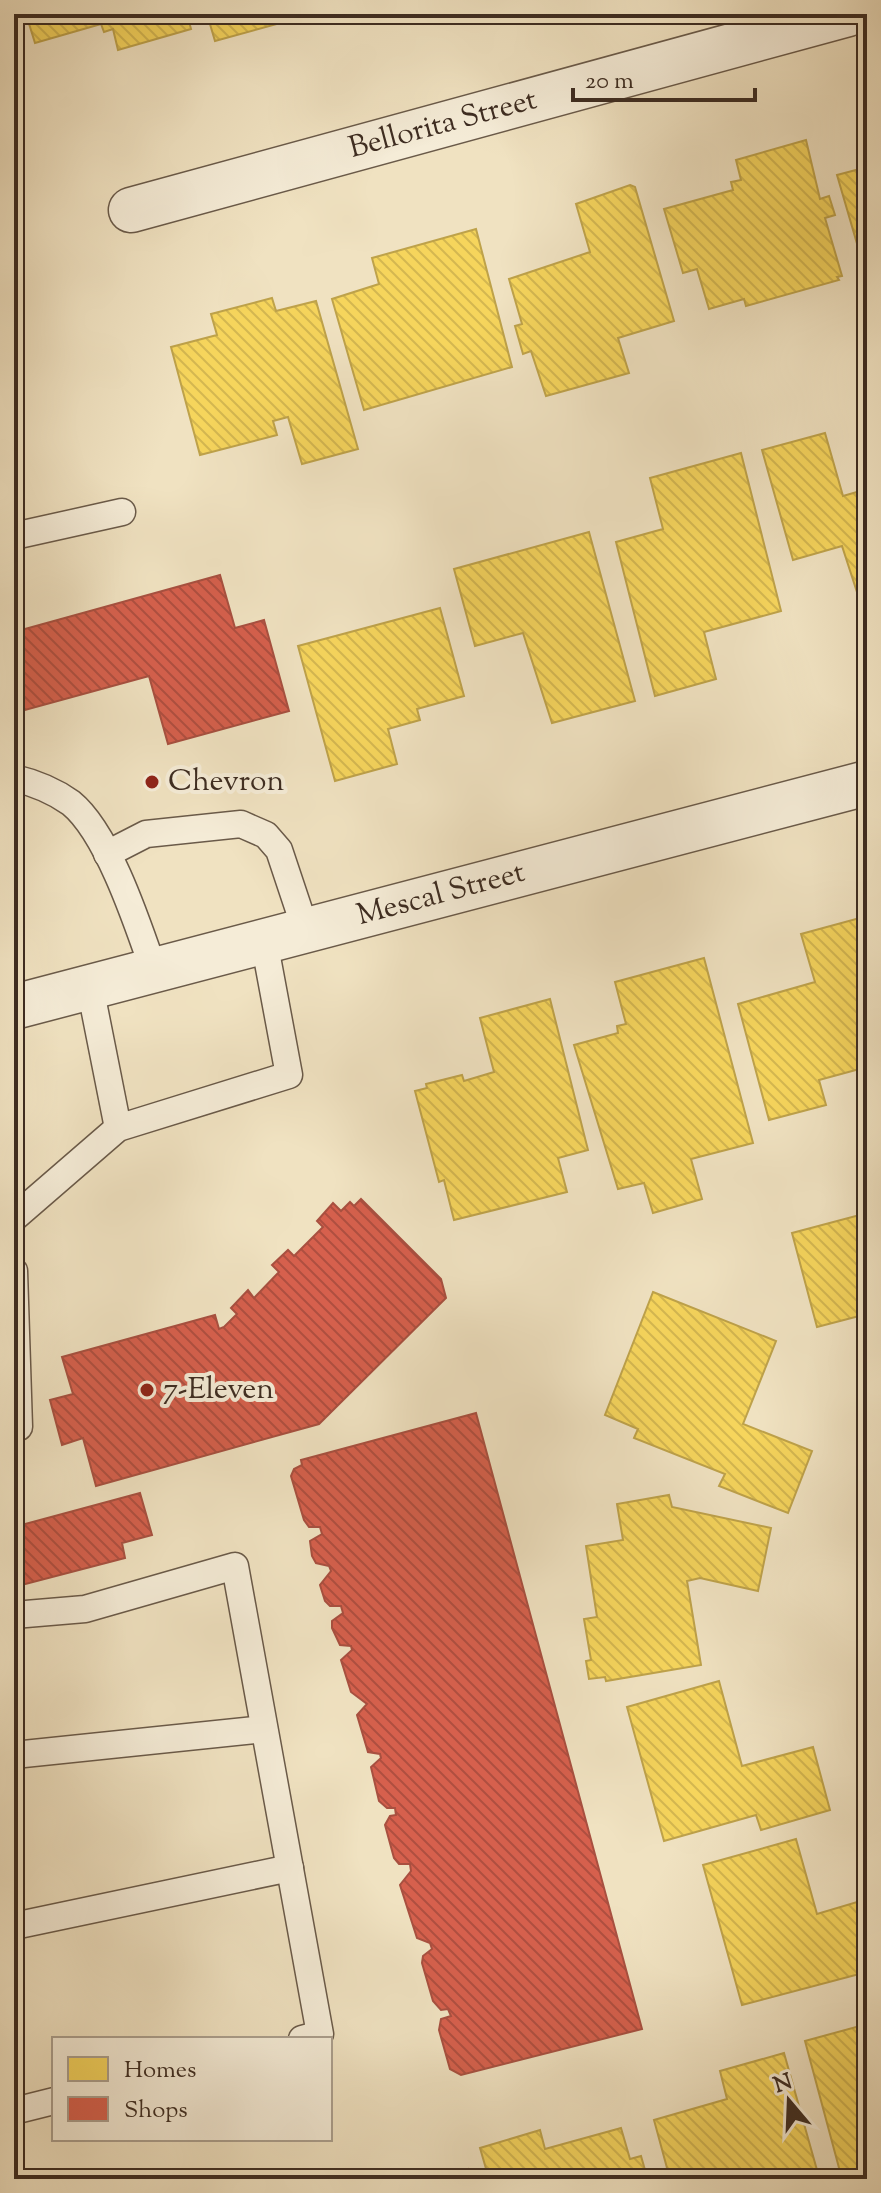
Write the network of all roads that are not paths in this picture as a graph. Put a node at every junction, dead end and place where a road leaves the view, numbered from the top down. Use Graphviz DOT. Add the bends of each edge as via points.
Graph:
graph roads {
  1 [pos="848,14"];
  2 [pos="131,210"];
  3 [pos="122,512"];
  4 [pos="14,536"];
  5 [pos="14,778"];
  6 [pos="867,783"];
  7 [pos="107,854"];
  8 [pos="306,931"];
  9 [pos="264,941"];
  10 [pos="154,971"];
  11 [pos="90,987"];
  12 [pos="14,1007"];
  13 [pos="118,1128"];
  14 [pos="14,1218"];
  15 [pos="14,1271"];
  16 [pos="14,1428"];
  17 [pos="14,1615"];
  18 [pos="264,1729"];
  19 [pos="14,1755"];
  20 [pos="290,1868"];
  21 [pos="14,1926"];
  22 [pos="309,2037"];
  23 [pos="52,2102"];
  24 [pos="14,2111"];
  1 -- 2 [label="street, Bellorita Street"];
  3 -- 4 [label="lane"];
  5 -- 7 [label="lane" via="36,783 74,805"];
  6 -- 8 [label="street, Mescal Street"];
  7 -- 8 [label="lane" via="146,834 241,824 266,835 279,850"];
  7 -- 10 [label="lane"];
  8 -- 9 [label="street, Mescal Street"];
  9 -- 10 [label="street, Mescal Street"];
  9 -- 13 [label="lane" via="289,1075"];
  10 -- 11 [label="street, Mescal Street"];
  11 -- 12 [label="street, Mescal Street"];
  11 -- 13 [label="lane"];
  13 -- 14 [label="lane"];
  15 -- 16 [label="lane" via="19,1427"];
  17 -- 18 [label="lane" via="85,1609 235,1566"];
  18 -- 19 [label="lane"];
  18 -- 20 [label="lane"];
  20 -- 21 [label="lane"];
  20 -- 22 [label="lane" via="320,2034"];
  23 -- 24 [label="lane"];
}
